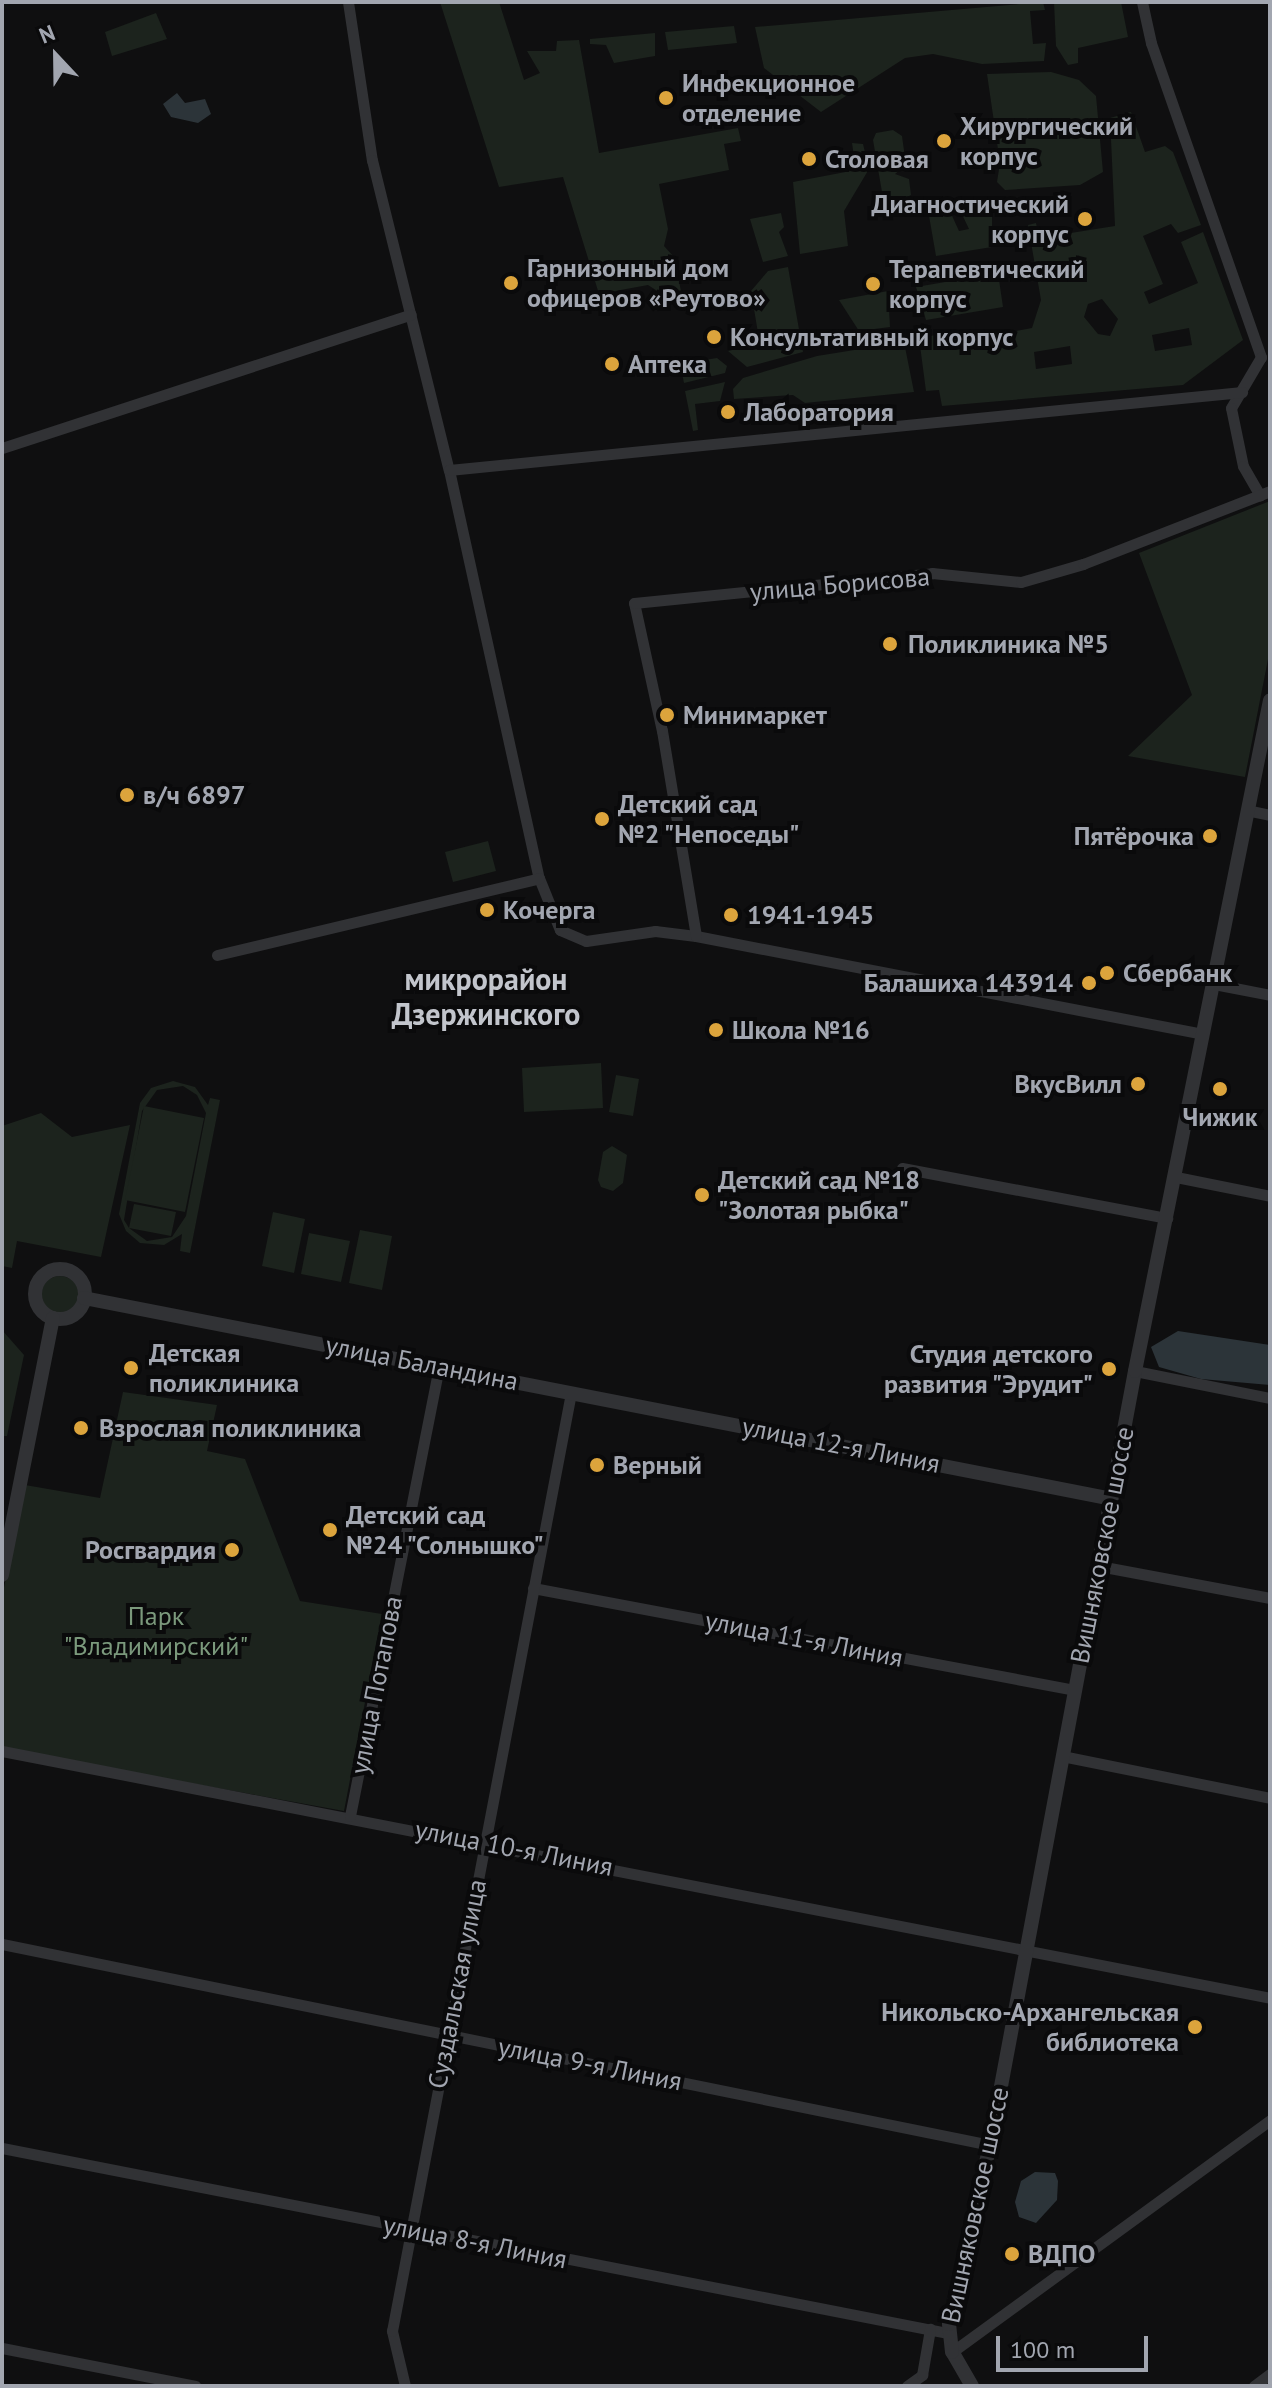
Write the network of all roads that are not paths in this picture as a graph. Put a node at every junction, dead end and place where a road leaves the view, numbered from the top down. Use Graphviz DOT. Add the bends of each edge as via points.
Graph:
graph roads {
  1 [pos="348,2"];
  2 [pos="1142,2"];
  3 [pos="411,314"];
  4 [pos="1242,392"];
  5 [pos="2,448"];
  6 [pos="449,470"];
  7 [pos="1265,493"];
  8 [pos="1270,700"];
  9 [pos="1251,811"];
  10 [pos="1270,815"];
  11 [pos="539,878"];
  12 [pos="696,936"];
  13 [pos="217,955"];
  14 [pos="1214,984"];
  15 [pos="1270,995"];
  16 [pos="1203,1034"];
  17 [pos="902,1168"];
  18 [pos="1176,1177"];
  19 [pos="1270,1196"];
  20 [pos="1167,1218"];
  21 [pos="84,1298"];
  22 [pos="53,1318"];
  23 [pos="439,1366"];
  24 [pos="1135,1371"];
  25 [pos="571,1393"];
  26 [pos="1270,1398"];
  27 [pos="1112,1499"];
  28 [pos="1099,1566"];
  29 [pos="2,1575"];
  30 [pos="533,1588"];
  31 [pos="1270,1598"];
  32 [pos="1075,1690"];
  33 [pos="2,1751"];
  34 [pos="1062,1756"];
  35 [pos="1270,1798"];
  36 [pos="350,1816"];
  37 [pos="484,1842"];
  38 [pos="2,1944"];
  39 [pos="1025,1951"];
  40 [pos="1270,1998"];
  41 [pos="448,2035"];
  42 [pos="1270,2120"];
  43 [pos="990,2145"];
  44 [pos="2,2148"];
  45 [pos="409,2230"];
  46 [pos="930,2329"];
  47 [pos="948,2333"];
  48 [pos="2,2348"];
  49 [pos="952,2352"];
  50 [pos="1270,2374"];
  51 [pos="195,2386"];
  52 [pos="405,2386"];
  53 [pos="907,2386"];
  54 [pos="972,2386"];
  55 [pos="1254,2386"];
  1 -- 3 [label="street" via="372,160"];
  2 -- 4 [label="street" via="1151,43 1261,357"];
  3 -- 5 [label="street"];
  3 -- 6 [label="street"];
  4 -- 6 [label="street"];
  4 -- 7 [label="street" via="1231,408 1233,430 1243,466"];
  6 -- 11 [label="street"];
  7 -- 12 [label="street, улица Борисова" via="1083,564 1021,582 932,573 634,603 662,731"];
  8 -- 9 [label="street, Вишняковское шоссе"];
  9 -- 10 [label="street"];
  9 -- 14 [label="street, Вишняковское шоссе"];
  11 -- 12 [label="street" via="553,917 571,938 586,941 655,931"];
  11 -- 13 [label="street"];
  12 -- 16 [label="street"];
  14 -- 15 [label="street"];
  14 -- 16 [label="street, Вишняковское шоссе"];
  16 -- 18 [label="street, Вишняковское шоссе"];
  17 -- 20 [label="street"];
  18 -- 19 [label="street"];
  18 -- 20 [label="street, Вишняковское шоссе"];
  20 -- 24 [label="street, Вишняковское шоссе"];
  21 -- 22 [label="street" via="70,1317"];
  21 -- 22 [label="street" via="82,1282 70,1271 46,1273 34,1294 40,1310"];
  21 -- 23 [label="street, улица Баландина"];
  22 -- 29 [label="street"];
  23 -- 25 [label="street, улица Баландина"];
  23 -- 36 [label="street, улица Потапова"];
  24 -- 26 [label="street"];
  24 -- 27 [label="street, Вишняковское шоссе"];
  25 -- 27 [label="street, улица 12-я Линия"];
  25 -- 30 [label="street, Суздальская улица"];
  27 -- 28 [label="street, Вишняковское шоссе"];
  28 -- 31 [label="street"];
  28 -- 32 [label="street, Вишняковское шоссе"];
  30 -- 32 [label="street, улица 11-я Линия"];
  30 -- 37 [label="street, Суздальская улица"];
  32 -- 34 [label="street, Вишняковское шоссе"];
  33 -- 36 [label="street, улица 10-я Линия"];
  34 -- 35 [label="street"];
  34 -- 39 [label="street, Вишняковское шоссе"];
  36 -- 37 [label="street, улица 10-я Линия"];
  37 -- 39 [label="street, улица 10-я Линия"];
  37 -- 41 [label="street, Суздальская улица"];
  38 -- 41 [label="street, улица 9-я Линия"];
  39 -- 40 [label="street"];
  39 -- 43 [label="street, Вишняковское шоссе"];
  41 -- 43 [label="street, улица 9-я Линия"];
  41 -- 45 [label="street, Суздальская улица"];
  42 -- 49 [label="street"];
  43 -- 47 [label="street, Вишняковское шоссе"];
  44 -- 45 [label="street, улица 8-я Линия"];
  45 -- 46 [label="street, улица 8-я Линия"];
  45 -- 52 [label="street, Суздальская улица" via="392,2331"];
  46 -- 47 [label="street, улица 8-я Линия"];
  46 -- 53 [label="street" via="922,2375"];
  47 -- 49 [label="street, Вишняковское шоссе"];
  48 -- 51 [label="street"];
  49 -- 54 [label="street, Вишняковское шоссе"];
  50 -- 55 [label="street"];
}
